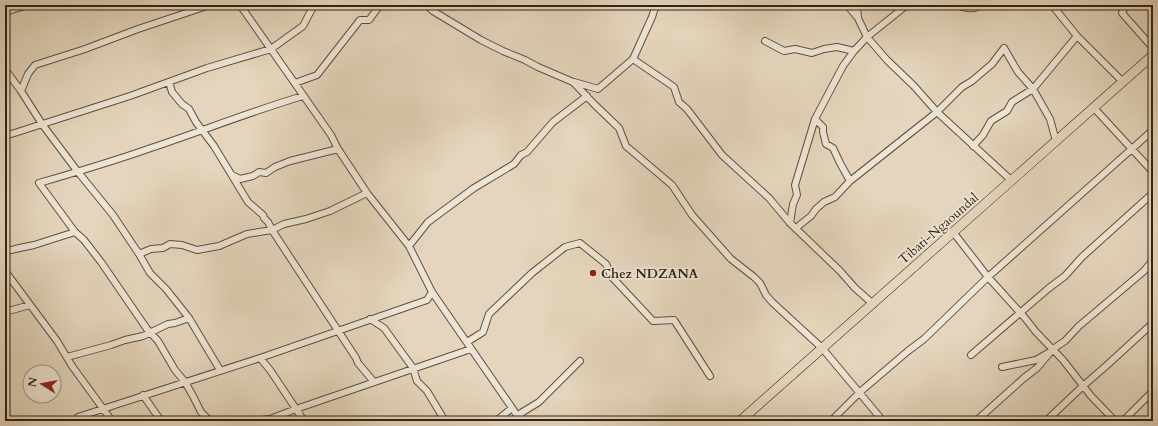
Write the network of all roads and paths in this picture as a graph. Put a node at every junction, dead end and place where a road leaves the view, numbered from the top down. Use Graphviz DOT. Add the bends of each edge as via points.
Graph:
graph roads {
  1 [pos="28,5"];
  2 [pos="210,5"];
  3 [pos="240,5"];
  4 [pos="314,5"];
  5 [pos="380,5"];
  6 [pos="426,5"];
  7 [pos="656,5"];
  8 [pos="846,5"];
  9 [pos="857,5"];
  10 [pos="906,5"];
  11 [pos="956,5"];
  12 [pos="981,5"];
  13 [pos="1052,5"];
  14 [pos="1126,5"];
  15 [pos="5,12"];
  16 [pos="858,18"];
  17 [pos="1077,36"];
  18 [pos="867,37"];
  19 [pos="765,41"];
  20 [pos="1153,48"];
  21 [pos="271,49"];
  22 [pos="854,51"];
  23 [pos="1153,55"];
  24 [pos="633,59"];
  25 [pos="5,69"];
  26 [pos="168,82"];
  27 [pos="573,82"];
  28 [pos="1123,82"];
  29 [pos="295,83"];
  30 [pos="1034,89"];
  31 [pos="21,91"];
  32 [pos="303,96"];
  33 [pos="587,96"];
  34 [pos="1094,108"];
  35 [pos="937,112"];
  36 [pos="815,120"];
  37 [pos="42,124"];
  38 [pos="202,130"];
  39 [pos="1153,130"];
  40 [pos="5,136"];
  41 [pos="1056,141"];
  42 [pos="973,146"];
  43 [pos="1132,148"];
  44 [pos="338,149"];
  45 [pos="78,172"];
  46 [pos="1153,172"];
  47 [pos="232,174"];
  48 [pos="850,181"];
  49 [pos="1012,181"];
  50 [pos="367,193"];
  51 [pos="1153,193"];
  52 [pos="790,223"];
  53 [pos="796,228"];
  54 [pos="272,230"];
  55 [pos="75,232"];
  56 [pos="953,232"];
  57 [pos="409,246"];
  58 [pos="5,252"];
  59 [pos="139,254"];
  60 [pos="1153,260"];
  61 [pos="5,271"];
  62 [pos="988,277"];
  63 [pos="432,292"];
  64 [pos="872,303"];
  65 [pos="30,305"];
  66 [pos="5,312"];
  67 [pos="1020,313"];
  68 [pos="189,318"];
  69 [pos="370,319"];
  70 [pos="1153,323"];
  71 [pos="338,330"];
  72 [pos="150,332"];
  73 [pos="467,342"];
  74 [pos="822,348"];
  75 [pos="471,349"];
  76 [pos="1050,351"];
  77 [pos="971,355"];
  78 [pos="67,356"];
  79 [pos="260,358"];
  80 [pos="580,361"];
  81 [pos="1002,367"];
  82 [pos="413,368"];
  83 [pos="220,370"];
  84 [pos="710,376"];
  85 [pos="185,382"];
  86 [pos="374,382"];
  87 [pos="1083,386"];
  88 [pos="1153,391"];
  89 [pos="860,392"];
  90 [pos="143,395"];
  91 [pos="512,408"];
  92 [pos="103,409"];
  93 [pos="296,409"];
  94 [pos="78,417"];
  95 [pos="112,421"];
  96 [pos="161,421"];
  97 [pos="210,421"];
  98 [pos="251,421"];
  99 [pos="304,421"];
  100 [pos="445,421"];
  101 [pos="496,421"];
  102 [pos="740,421"];
  103 [pos="832,421"];
  104 [pos="883,421"];
  105 [pos="976,421"];
  106 [pos="1046,421"];
  107 [pos="1115,421"];
  108 [pos="1123,421"];
  1 -- 15 [label="street"];
  2 -- 31 [label="street" via="35,65"];
  3 -- 21 [label="street"];
  4 -- 21 [label="street" via="303,26"];
  5 -- 29 [label="street" via="368,20 360,20 316,75"];
  6 -- 27 [label="street" via="481,40"];
  7 -- 24 [label="street"];
  8 -- 16 [label="street"];
  9 -- 16 [label="street"];
  10 -- 18 [label="street"];
  11 -- 12 [label="street" via="964,8"];
  13 -- 17 [label="street"];
  14 -- 20 [label="street" via="1122,13"];
  16 -- 18 [label="street"];
  17 -- 28 [label="street"];
  17 -- 30 [label="street"];
  18 -- 22 [label="street"];
  18 -- 35 [label="street"];
  19 -- 22 [label="street" via="784,51 795,49 812,53 837,47"];
  21 -- 26 [label="street"];
  21 -- 29 [label="street"];
  22 -- 36 [label="street" via="843,66"];
  23 -- 28 [label="highway, Tibati-Ngaoundal"];
  24 -- 27 [label="street" via="598,89"];
  24 -- 52 [label="street" via="674,87 679,102 722,155 769,198"];
  25 -- 31 [label="street"];
  26 -- 37 [label="street"];
  26 -- 38 [label="street" via="172,92 189,109"];
  27 -- 33 [label="street"];
  28 -- 34 [label="highway, Tibati-Ngaoundal"];
  29 -- 32 [label="street"];
  30 -- 35 [label="street" via="1018,72 1004,48 992,64 962,87"];
  30 -- 41 [label="street" via="1050,119"];
  30 -- 42 [label="street" via="1012,102 1007,111 991,121 983,136"];
  31 -- 37 [label="street"];
  32 -- 38 [label="street" via="267,106"];
  32 -- 44 [label="street"];
  33 -- 57 [label="street" via="553,122 514,164 474,188 428,222"];
  33 -- 74 [label="street" via="619,128 626,146 672,185 692,215 731,259 754,277 772,302"];
  34 -- 41 [label="highway, Tibati-Ngaoundal"];
  34 -- 43 [label="street"];
  35 -- 42 [label="street"];
  35 -- 48 [label="street"];
  36 -- 48 [label="street" via="823,127 826,144 833,148"];
  36 -- 52 [label="street" via="795,185 796,195"];
  37 -- 40 [label="street"];
  37 -- 45 [label="street"];
  38 -- 45 [label="street"];
  38 -- 47 [label="street"];
  39 -- 43 [label="street"];
  41 -- 49 [label="highway, Tibati-Ngaoundal"];
  42 -- 49 [label="street"];
  43 -- 46 [label="street"];
  43 -- 62 [label="street"];
  44 -- 47 [label="street" via="290,161 266,173 259,172 240,179"];
  44 -- 50 [label="street"];
  45 -- 55 [label="street" via="39,183"];
  45 -- 59 [label="street" via="113,215"];
  47 -- 54 [label="street" via="248,202 262,214"];
  48 -- 53 [label="street" via="835,197 824,202"];
  49 -- 56 [label="highway, Tibati-Ngaoundal"];
  50 -- 54 [label="street" via="330,211"];
  50 -- 57 [label="street"];
  51 -- 67 [label="street" via="1082,257 1065,276"];
  52 -- 53 [label="street"];
  53 -- 64 [label="street"];
  54 -- 59 [label="street" via="247,234 219,246 197,250 170,244"];
  54 -- 71 [label="street"];
  55 -- 58 [label="street" via="34,246"];
  55 -- 72 [label="street" via="84,240"];
  56 -- 62 [label="street"];
  56 -- 64 [label="highway, Tibati-Ngaoundal"];
  57 -- 63 [label="street"];
  59 -- 68 [label="street" via="150,273"];
  60 -- 76 [label="street" via="1065,341"];
  61 -- 65 [label="street"];
  62 -- 67 [label="street"];
  62 -- 89 [label="street" via="924,339"];
  63 -- 69 [label="street" via="427,300"];
  63 -- 73 [label="street"];
  64 -- 74 [label="highway, Tibati-Ngaoundal"];
  65 -- 66 [label="street"];
  65 -- 78 [label="street"];
  67 -- 76 [label="street"];
  67 -- 77 [label="street"];
  68 -- 72 [label="street"];
  68 -- 83 [label="street"];
  69 -- 71 [label="street"];
  69 -- 82 [label="street" via="384,328"];
  70 -- 87 [label="street"];
  71 -- 79 [label="street"];
  71 -- 86 [label="street" via="358,363"];
  72 -- 78 [label="street"];
  72 -- 85 [label="street"];
  73 -- 75 [label="street"];
  73 -- 84 [label="street" via="483,332 489,314 532,273 565,247 580,243 606,264 611,276 653,321 674,320"];
  74 -- 89 [label="street"];
  74 -- 102 [label="highway, Tibati-Ngaoundal"];
  75 -- 82 [label="street"];
  75 -- 91 [label="street"];
  76 -- 81 [label="street" via="1036,360"];
  76 -- 87 [label="street" via="1071,370"];
  76 -- 105 [label="street" via="1037,368"];
  78 -- 92 [label="street"];
  79 -- 83 [label="street"];
  79 -- 93 [label="street"];
  80 -- 91 [label="street" via="539,402 521,413 521,421"];
  82 -- 86 [label="street"];
  82 -- 100 [label="street" via="416,381 427,391"];
  83 -- 85 [label="street"];
  85 -- 90 [label="street"];
  85 -- 97 [label="street" via="201,412"];
  86 -- 93 [label="street"];
  87 -- 106 [label="street"];
  87 -- 107 [label="street"];
  88 -- 108 [label="street"];
  89 -- 103 [label="street"];
  89 -- 104 [label="street"];
  90 -- 92 [label="street"];
  90 -- 96 [label="street"];
  91 -- 101 [label="street"];
  92 -- 94 [label="street"];
  92 -- 95 [label="street"];
  93 -- 98 [label="street" via="270,419"];
  93 -- 99 [label="street"];
}
